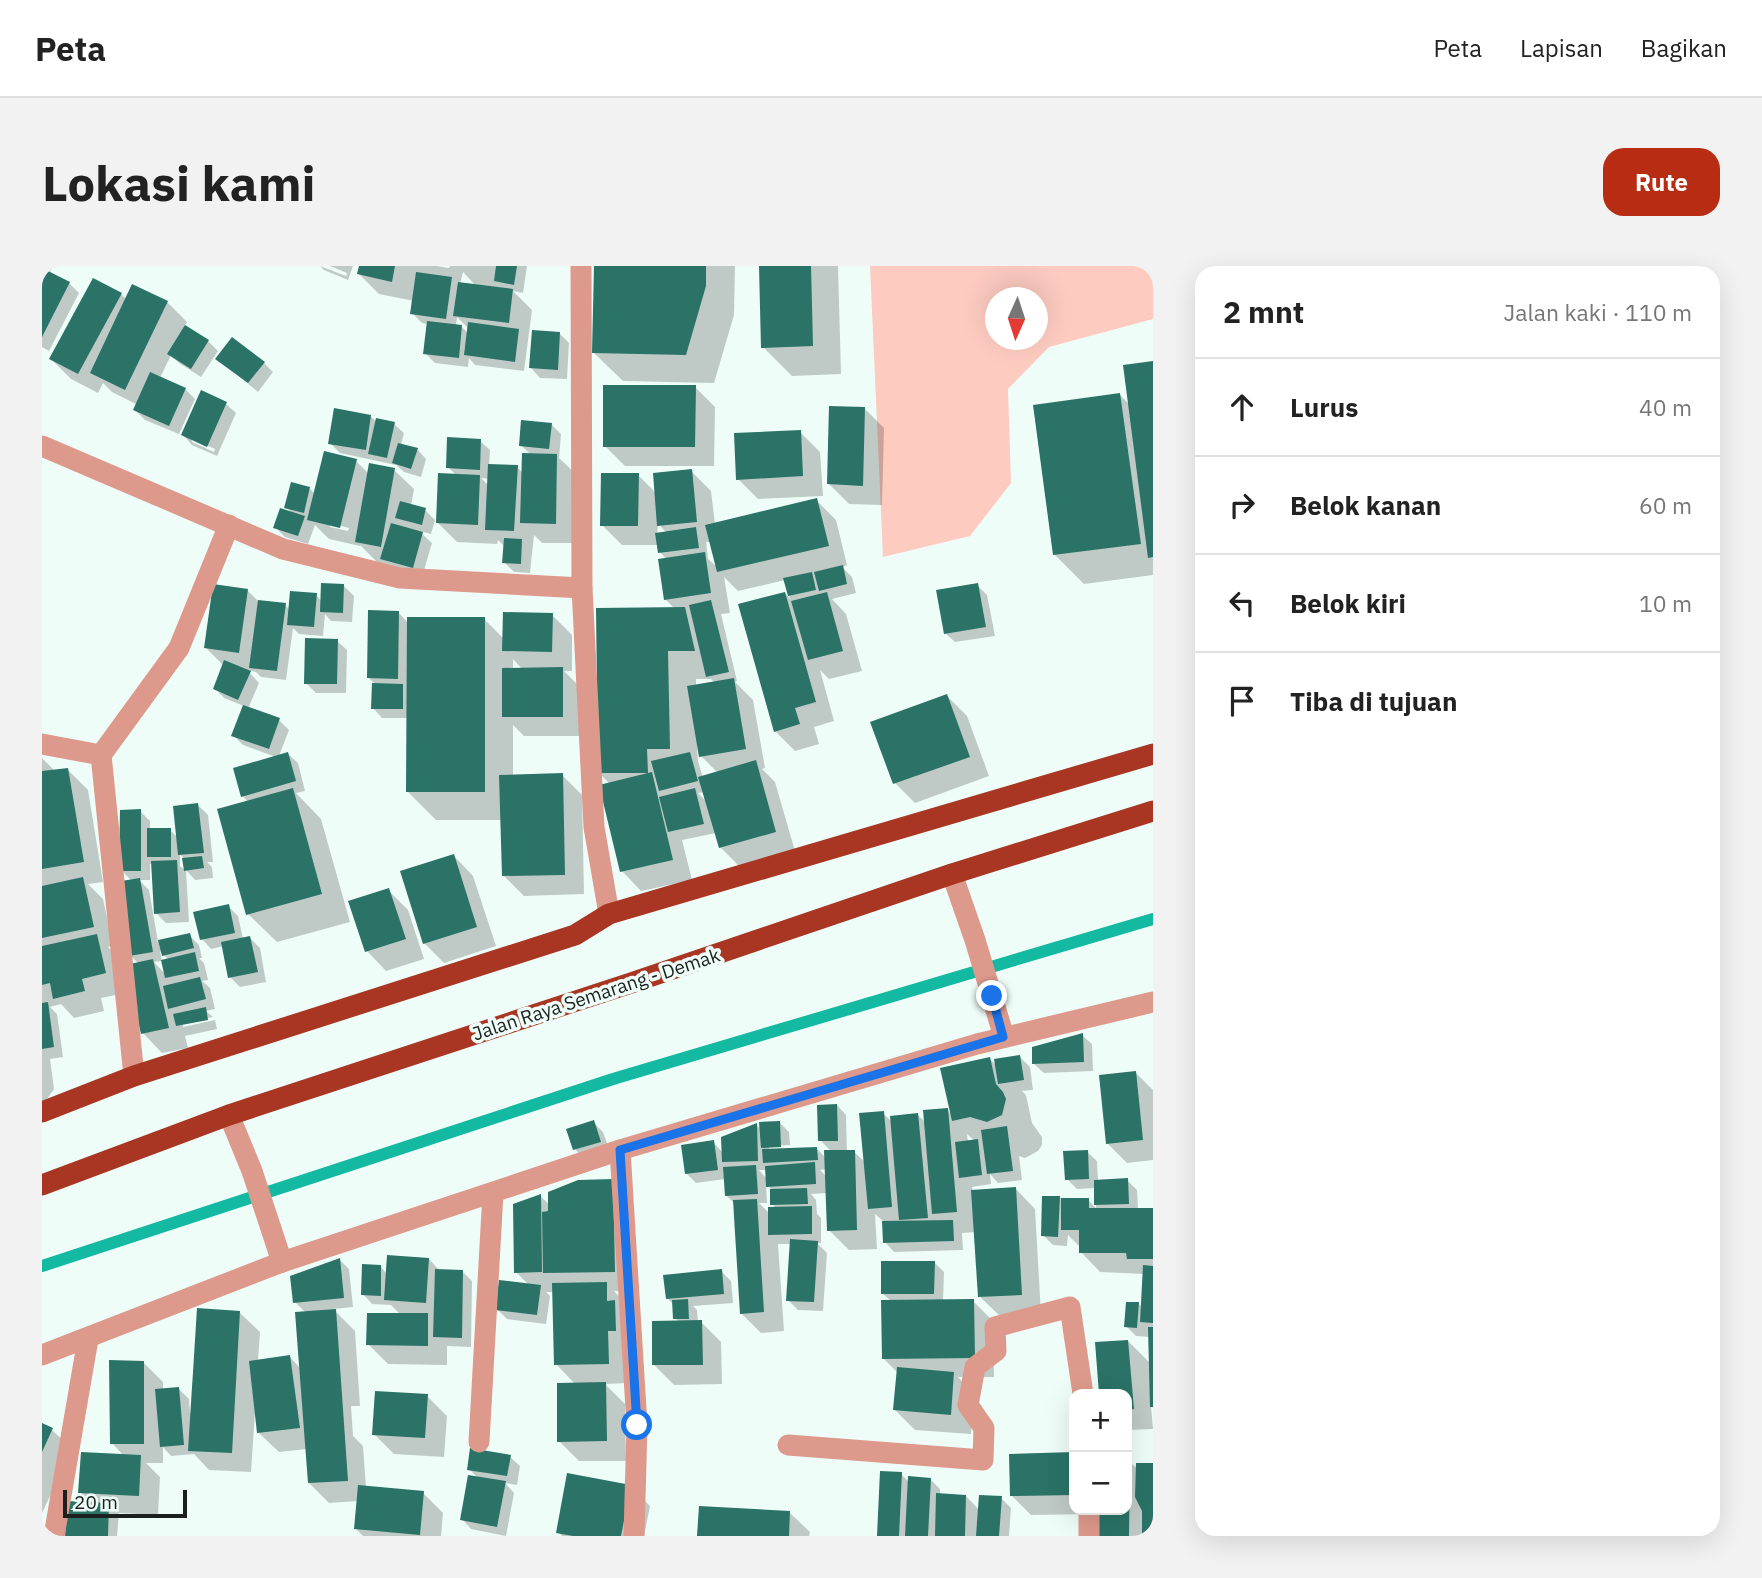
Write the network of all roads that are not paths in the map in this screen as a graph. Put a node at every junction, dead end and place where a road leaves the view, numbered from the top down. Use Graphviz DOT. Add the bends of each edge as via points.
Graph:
graph roads {
  1 [pos="581,266"];
  2 [pos="42,446"];
  3 [pos="229,525"];
  4 [pos="582,588"];
  5 [pos="42,744"];
  6 [pos="1153,754"];
  7 [pos="101,755"];
  8 [pos="1153,811"];
  9 [pos="952,874"];
  10 [pos="609,914"];
  11 [pos="1153,1002"];
  12 [pos="1003,1037"];
  13 [pos="134,1076"];
  14 [pos="42,1112"];
  15 [pos="229,1115"];
  16 [pos="620,1150"];
  17 [pos="42,1185"];
  18 [pos="493,1193"];
  19 [pos="282,1262"];
  20 [pos="88,1339"];
  21 [pos="42,1354"];
  22 [pos="1082,1389"];
  23 [pos="479,1442"];
  24 [pos="788,1446"];
  25 [pos="1089,1515"];
  26 [pos="54,1536"];
  27 [pos="634,1536"];
  28 [pos="1089,1536"];
  1 -- 4 [label="street"];
  2 -- 3 [label="street"];
  3 -- 4 [label="street" via="283,550 400,578"];
  3 -- 7 [label="street" via="179,648"];
  4 -- 10 [label="street" via="594,827"];
  5 -- 7 [label="street"];
  6 -- 10 [label="highway"];
  7 -- 13 [label="street"];
  8 -- 9 [label="highway, Jalan Raya Semarang - Demak"];
  9 -- 12 [label="street"];
  9 -- 15 [label="highway, Jalan Raya Semarang - Demak"];
  10 -- 13 [label="highway" via="575,934"];
  11 -- 12 [label="street"];
  12 -- 16 [label="street"];
  13 -- 14 [label="highway"];
  15 -- 17 [label="highway, Jalan Raya Semarang - Demak"];
  15 -- 19 [label="street"];
  16 -- 18 [label="street"];
  16 -- 27 [label="street" via="637,1425"];
  18 -- 19 [label="street"];
  18 -- 23 [label="street"];
  19 -- 20 [label="street"];
  20 -- 21 [label="street"];
  20 -- 26 [label="street"];
  22 -- 24 [label="street" via="1070,1307 995,1327 996,1351 975,1367 968,1405 984,1428 984,1460"];
  25 -- 28 [label="street"];
}
